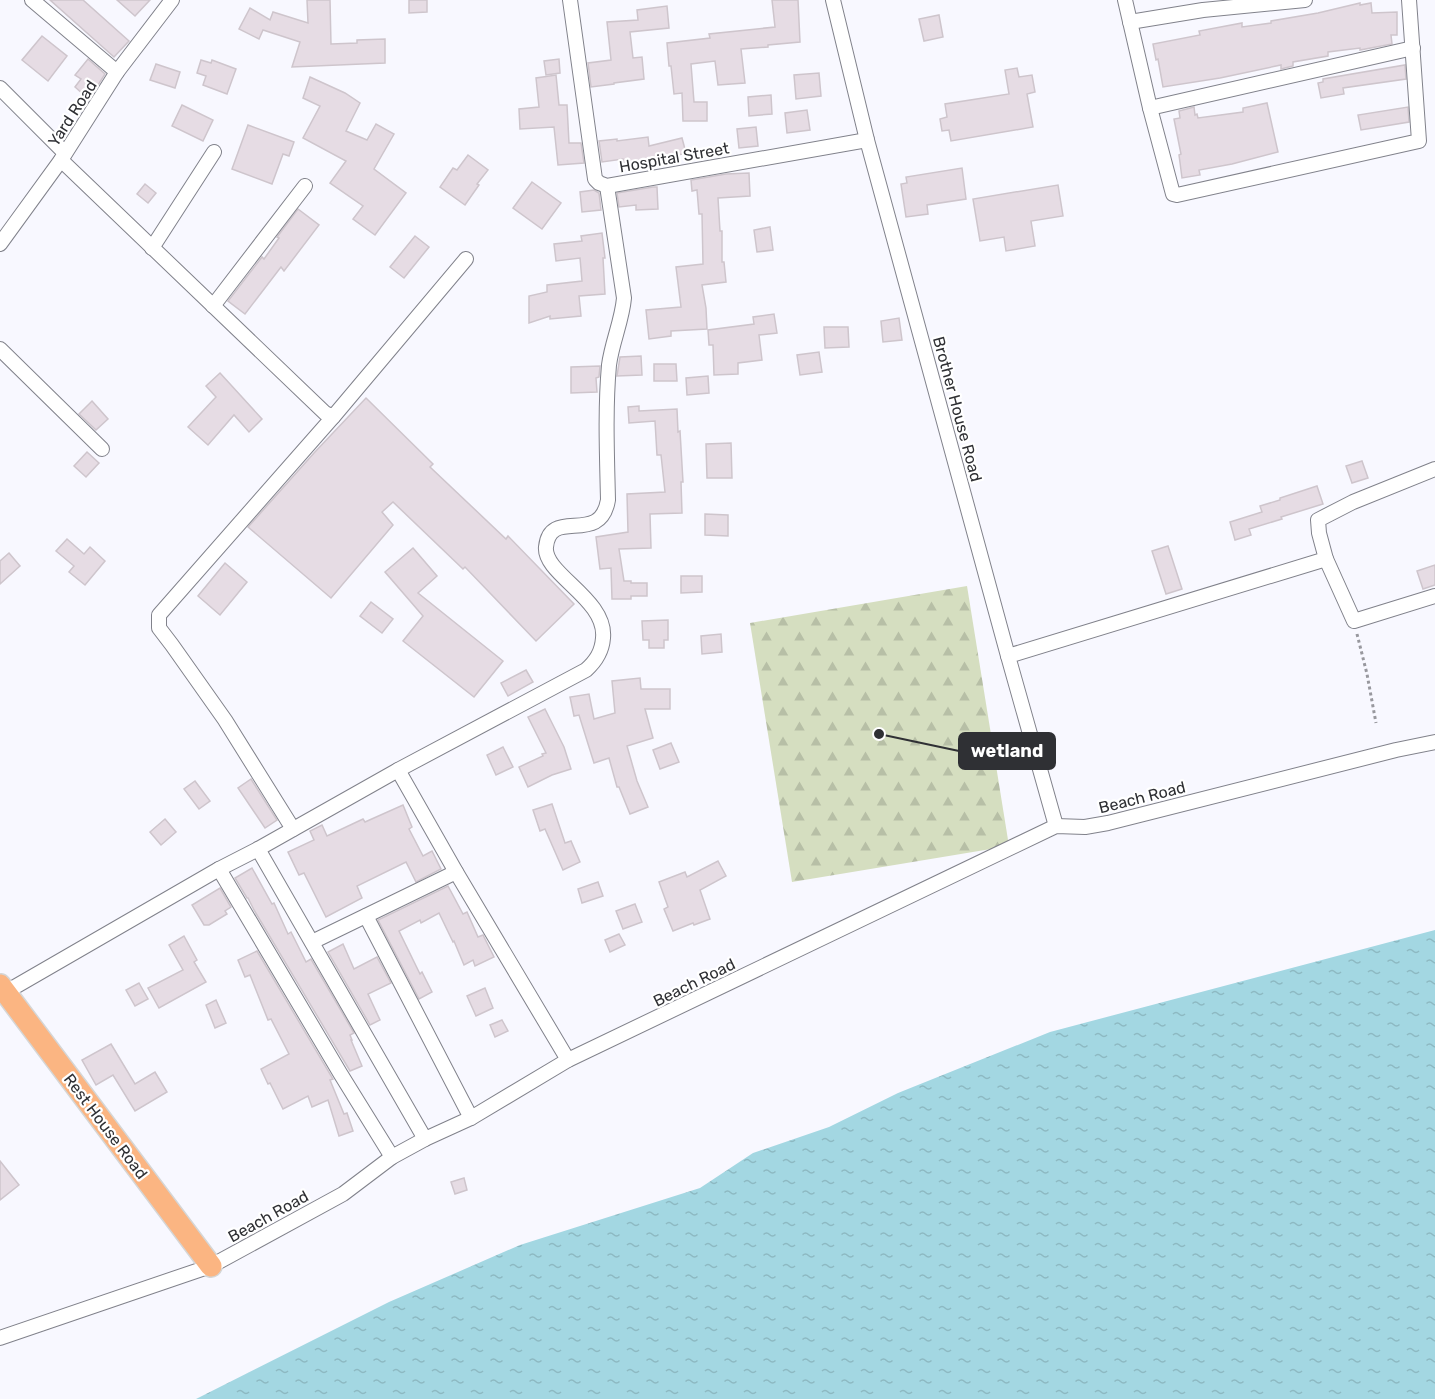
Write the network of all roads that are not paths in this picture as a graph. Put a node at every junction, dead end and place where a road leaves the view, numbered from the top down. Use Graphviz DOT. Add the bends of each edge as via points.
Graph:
graph roads {
  1 [pos="32,0"];
  2 [pos="172,0"];
  3 [pos="570,0"];
  4 [pos="1125,0"];
  5 [pos="1305,0"];
  6 [pos="1409,0"];
  7 [pos="836,1"];
  8 [pos="1290,1"];
  9 [pos="1130,22"];
  10 [pos="1413,48"];
  11 [pos="117,72"];
  12 [pos="0,88"];
  13 [pos="1150,108"];
  14 [pos="867,140"];
  15 [pos="214,152"];
  16 [pos="63,156"];
  17 [pos="305,186"];
  18 [pos="607,186"];
  19 [pos="0,244"];
  20 [pos="153,248"];
  21 [pos="466,259"];
  22 [pos="213,306"];
  23 [pos="0,349"];
  24 [pos="333,417"];
  25 [pos="102,449"];
  26 [pos="1435,469"];
  27 [pos="1326,559"];
  28 [pos="1435,596"];
  29 [pos="1008,656"];
  30 [pos="1435,742"];
  31 [pos="398,770"];
  32 [pos="1056,826"];
  33 [pos="293,829"];
  34 [pos="258,849"];
  35 [pos="219,869"];
  36 [pos="456,872"];
  37 [pos="366,916"];
  38 [pos="312,942"];
  39 [pos="3,988"];
  40 [pos="568,1060"];
  41 [pos="471,1118"];
  42 [pos="425,1139"];
  43 [pos="392,1157"];
  44 [pos="211,1266"];
  45 [pos="0,1338"];
  1 -- 11 [label="street"];
  2 -- 11 [label="street, Yard Road"];
  3 -- 18 [label="street, Hospital Street" via="595,179"];
  4 -- 9 [label="street"];
  5 -- 8 [label="street"];
  6 -- 10 [label="street"];
  7 -- 14 [label="street, Brother House Road"];
  8 -- 9 [label="street"];
  9 -- 13 [label="street"];
  10 -- 13 [label="street"];
  10 -- 13 [label="street" via="1419,141 1407,144 1177,195 1173,194"];
  11 -- 16 [label="street, Yard Road"];
  12 -- 16 [label="street"];
  14 -- 18 [label="street, Hospital Street"];
  14 -- 29 [label="street, Brother House Road"];
  15 -- 20 [label="street"];
  16 -- 19 [label="street, Yard Road"];
  16 -- 20 [label="street"];
  17 -- 22 [label="street"];
  18 -- 31 [label="street" via="624,298 609,367 608,500 602,518 588,525 555,529 545,549 553,566 600,617 602,647 586,670"];
  20 -- 22 [label="street"];
  21 -- 24 [label="street"];
  22 -- 24 [label="street" via="324,413"];
  23 -- 25 [label="street"];
  24 -- 33 [label="street" via="159,615 159,628 225,720"];
  26 -- 27 [label="street" via="1318,519"];
  27 -- 28 [label="street" via="1354,621"];
  27 -- 29 [label="street"];
  29 -- 32 [label="street, Brother House Road"];
  30 -- 32 [label="street, Beach Road" via="1108,823"];
  31 -- 33 [label="street"];
  31 -- 36 [label="street"];
  32 -- 40 [label="street, Beach Road"];
  33 -- 34 [label="street"];
  34 -- 35 [label="street"];
  34 -- 38 [label="street"];
  35 -- 39 [label="street"];
  35 -- 43 [label="street"];
  36 -- 37 [label="street"];
  36 -- 40 [label="street"];
  37 -- 38 [label="street"];
  37 -- 41 [label="street"];
  38 -- 42 [label="street"];
  39 -- 44 [label="main road, Rest House Road"];
  40 -- 41 [label="street, Beach Road"];
  41 -- 42 [label="street, Beach Road"];
  42 -- 43 [label="street, Beach Road"];
  43 -- 44 [label="street, Beach Road" via="343,1194"];
  44 -- 45 [label="street, Beach Road"];
}
